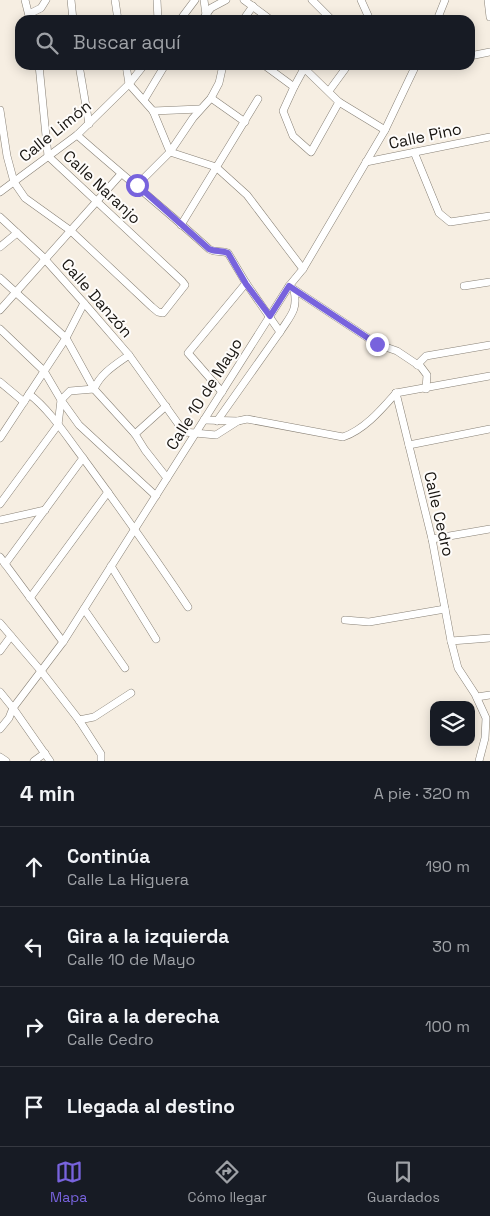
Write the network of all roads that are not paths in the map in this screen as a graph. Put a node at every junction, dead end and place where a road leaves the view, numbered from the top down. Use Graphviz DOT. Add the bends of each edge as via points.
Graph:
graph roads {
  1 [pos="25,0"];
  2 [pos="46,0"];
  3 [pos="71,0"];
  4 [pos="114,0"];
  5 [pos="157,0"];
  6 [pos="195,0"];
  7 [pos="204,0"];
  8 [pos="226,0"];
  9 [pos="244,0"];
  10 [pos="312,0"];
  11 [pos="361,0"];
  12 [pos="445,0"];
  13 [pos="488,0"];
  14 [pos="253,6"];
  15 [pos="29,15"];
  16 [pos="32,15"];
  17 [pos="72,15"];
  18 [pos="117,15"];
  19 [pos="158,15"];
  20 [pos="184,15"];
  21 [pos="206,15"];
  22 [pos="208,15"];
  23 [pos="247,15"];
  24 [pos="265,15"];
  25 [pos="327,15"];
  26 [pos="368,15"];
  27 [pos="439,15"];
  28 [pos="490,17"];
  29 [pos="490,52"];
  30 [pos="475,55"];
  31 [pos="39,70"];
  32 [pos="80,70"];
  33 [pos="127,70"];
  34 [pos="140,70"];
  35 [pos="162,70"];
  36 [pos="222,70"];
  37 [pos="271,70"];
  38 [pos="303,70"];
  39 [pos="309,70"];
  40 [pos="344,70"];
  41 [pos="414,70"];
  42 [pos="129,84"];
  43 [pos="294,87"];
  44 [pos="329,92"];
  45 [pos="211,98"];
  46 [pos="258,98"];
  47 [pos="144,100"];
  48 [pos="339,102"];
  49 [pos="200,109"];
  50 [pos="0,110"];
  51 [pos="153,111"];
  52 [pos="245,122"];
  53 [pos="90,124"];
  54 [pos="385,130"];
  55 [pos="77,135"];
  56 [pos="490,136"];
  57 [pos="170,152"];
  58 [pos="414,152"];
  59 [pos="48,156"];
  60 [pos="366,162"];
  61 [pos="216,167"];
  62 [pos="121,174"];
  63 [pos="14,182"];
  64 [pos="137,185"];
  65 [pos="0,192"];
  66 [pos="97,201"];
  67 [pos="490,216"];
  68 [pos="0,217"];
  69 [pos="181,225"];
  70 [pos="72,231"];
  71 [pos="16,233"];
  72 [pos="0,247"];
  73 [pos="45,260"];
  74 [pos="303,269"];
  75 [pos="0,278"];
  76 [pos="490,282"];
  77 [pos="246,284"];
  78 [pos="464,286"];
  79 [pos="292,288"];
  80 [pos="16,294"];
  81 [pos="84,303"];
  82 [pos="0,310"];
  83 [pos="270,316"];
  84 [pos="0,329"];
  85 [pos="280,332"];
  86 [pos="66,338"];
  87 [pos="490,345"];
  88 [pos="129,355"];
  89 [pos="417,365"];
  90 [pos="44,371"];
  91 [pos="490,376"];
  92 [pos="231,377"];
  93 [pos="248,377"];
  94 [pos="0,382"];
  95 [pos="94,389"];
  96 [pos="426,389"];
  97 [pos="222,392"];
  98 [pos="30,394"];
  99 [pos="396,394"];
  100 [pos="61,400"];
  101 [pos="24,402"];
  102 [pos="166,406"];
  103 [pos="204,420"];
  104 [pos="218,420"];
  105 [pos="238,421"];
  106 [pos="58,425"];
  107 [pos="490,429"];
  108 [pos="1,434"];
  109 [pos="135,434"];
  110 [pos="195,434"];
  111 [pos="409,445"];
  112 [pos="82,458"];
  113 [pos="167,478"];
  114 [pos="108,492"];
  115 [pos="156,496"];
  116 [pos="0,504"];
  117 [pos="44,510"];
  118 [pos="0,520"];
  119 [pos="135,528"];
  120 [pos="490,529"];
  121 [pos="432,539"];
  122 [pos="0,557"];
  123 [pos="6,564"];
  124 [pos="111,566"];
  125 [pos="30,598"];
  126 [pos="188,607"];
  127 [pos="84,609"];
  128 [pos="445,609"];
  129 [pos="345,620"];
  130 [pos="0,623"];
  131 [pos="11,636"];
  132 [pos="490,638"];
  133 [pos="156,639"];
  134 [pos="451,641"];
  135 [pos="63,642"];
  136 [pos="0,651"];
  137 [pos="125,668"];
  138 [pos="41,671"];
  139 [pos="490,689"];
  140 [pos="0,692"];
  141 [pos="131,693"];
  142 [pos="488,695"];
  143 [pos="477,697"];
  144 [pos="13,708"];
  145 [pos="79,720"];
  146 [pos="0,729"];
  147 [pos="45,753"];
  148 [pos="0,757"];
  149 [pos="6,761"];
  150 [pos="34,761"];
  151 [pos="50,761"];
  152 [pos="101,761"];
  153 [pos="479,761"];
  1 -- 15 [label="street"];
  2 -- 16 [label="street"];
  3 -- 17 [label="street"];
  4 -- 18 [label="street"];
  5 -- 19 [label="street"];
  6 -- 20 [label="street"];
  7 -- 21 [label="street"];
  8 -- 22 [label="street" via="211,8"];
  9 -- 14 [label="street"];
  10 -- 25 [label="street"];
  11 -- 26 [label="street"];
  12 -- 27 [label="street"];
  13 -- 28 [label="street"];
  14 -- 23 [label="street"];
  14 -- 24 [label="street"];
  29 -- 30 [label="street"];
  31 -- 59 [label="street, Calle Naranjo"];
  32 -- 53 [label="street"];
  33 -- 42 [label="street"];
  34 -- 42 [label="street, Calle Limón"];
  35 -- 47 [label="street"];
  36 -- 45 [label="street"];
  37 -- 43 [label="street"];
  38 -- 43 [label="street"];
  39 -- 44 [label="street"];
  40 -- 44 [label="street"];
  41 -- 54 [label="street, Calle 10 de Mayo"];
  42 -- 47 [label="street"];
  42 -- 53 [label="street, Calle Limón"];
  43 -- 48 [label="street" via="283,111 293,136 311,152"];
  44 -- 48 [label="street"];
  45 -- 49 [label="street"];
  45 -- 52 [label="street"];
  46 -- 52 [label="street"];
  47 -- 51 [label="street"];
  48 -- 54 [label="street"];
  49 -- 51 [label="street"];
  49 -- 57 [label="street"];
  50 -- 63 [label="street"];
  51 -- 57 [label="street"];
  52 -- 61 [label="street"];
  53 -- 55 [label="street, Calle Limón"];
  54 -- 60 [label="street, Calle 10 de Mayo"];
  55 -- 59 [label="street, Calle Limón"];
  55 -- 62 [label="street"];
  56 -- 58 [label="street, Calle Pino"];
  57 -- 61 [label="street"];
  57 -- 64 [label="street"];
  58 -- 60 [label="street, Calle Pino"];
  58 -- 67 [label="street" via="439,214 450,222"];
  59 -- 63 [label="street, Calle Limón"];
  59 -- 66 [label="street, Calle Naranjo"];
  60 -- 74 [label="street, Calle 10 de Mayo"];
  61 -- 69 [label="street"];
  61 -- 74 [label="street" via="247,195"];
  62 -- 64 [label="street"];
  62 -- 66 [label="street"];
  63 -- 65 [label="street, Calle Limón"];
  63 -- 70 [label="street" via="26,198"];
  64 -- 69 [label="street"];
  66 -- 70 [label="street"];
  66 -- 70 [label="street, Calle Naranjo" via="185,285 163,313 158,312"];
  68 -- 71 [label="street, Calle Danzón"];
  69 -- 77 [label="street" via="214,252 228,253"];
  70 -- 73 [label="street"];
  71 -- 72 [label="street"];
  71 -- 73 [label="street, Calle Danzón"];
  73 -- 80 [label="street"];
  73 -- 81 [label="street, Calle Danzón"];
  74 -- 79 [label="street, Calle 10 de Mayo"];
  75 -- 80 [label="street"];
  76 -- 78 [label="street"];
  77 -- 83 [label="street"];
  77 -- 97 [label="street" via="188,353"];
  79 -- 83 [label="street, Calle 10 de Mayo"];
  79 -- 85 [label="street" via="296,302"];
  79 -- 89 [label="street" via="377,344 397,351"];
  80 -- 82 [label="street"];
  80 -- 86 [label="street"];
  81 -- 86 [label="street"];
  81 -- 88 [label="street, Calle Danzón"];
  83 -- 85 [label="street"];
  83 -- 92 [label="street, Calle 10 de Mayo"];
  84 -- 90 [label="street"];
  85 -- 93 [label="street"];
  86 -- 90 [label="street"];
  86 -- 95 [label="street"];
  87 -- 89 [label="street" via="426,356"];
  88 -- 95 [label="street" via="107,370"];
  88 -- 102 [label="street, Calle Danzón"];
  89 -- 96 [label="street" via="427,375"];
  90 -- 98 [label="street"];
  90 -- 100 [label="street"];
  91 -- 96 [label="street"];
  92 -- 93 [label="street"];
  92 -- 97 [label="street, Calle 10 de Mayo"];
  93 -- 104 [label="street"];
  94 -- 101 [label="street"];
  95 -- 100 [label="street" via="70,391"];
  95 -- 109 [label="street"];
  96 -- 99 [label="street"];
  97 -- 103 [label="street, Calle 10 de Mayo"];
  98 -- 101 [label="street"];
  98 -- 106 [label="street"];
  99 -- 105 [label="street" via="354,434 343,437"];
  99 -- 111 [label="street, Calle Cedro"];
  100 -- 106 [label="street"];
  100 -- 115 [label="street" via="79,425"];
  101 -- 108 [label="street"];
  102 -- 109 [label="street"];
  102 -- 110 [label="street, Calle Danzón" via="184,432"];
  103 -- 104 [label="street"];
  103 -- 110 [label="street, Calle 10 de Mayo"];
  104 -- 105 [label="street"];
  105 -- 110 [label="street" via="216,435"];
  106 -- 112 [label="street"];
  106 -- 116 [label="street"];
  107 -- 111 [label="street"];
  109 -- 113 [label="street"];
  110 -- 113 [label="street, Calle 10 de Mayo"];
  111 -- 121 [label="street, Calle Cedro"];
  112 -- 114 [label="street"];
  112 -- 117 [label="street"];
  113 -- 115 [label="street, Calle 10 de Mayo"];
  114 -- 119 [label="street"];
  114 -- 125 [label="street"];
  115 -- 119 [label="street, Calle 10 de Mayo"];
  117 -- 118 [label="street"];
  117 -- 123 [label="street"];
  119 -- 124 [label="street, Calle 10 de Mayo"];
  119 -- 126 [label="street"];
  120 -- 121 [label="street"];
  121 -- 128 [label="street, Calle Cedro"];
  122 -- 123 [label="street"];
  123 -- 125 [label="street"];
  124 -- 127 [label="street, Calle 10 de Mayo"];
  124 -- 133 [label="street"];
  125 -- 135 [label="street"];
  127 -- 135 [label="street, Calle 10 de Mayo"];
  127 -- 137 [label="street"];
  128 -- 129 [label="street" via="369,622"];
  128 -- 134 [label="street, Calle Cedro"];
  130 -- 131 [label="street"];
  131 -- 136 [label="street"];
  131 -- 138 [label="street"];
  132 -- 134 [label="street"];
  134 -- 143 [label="street, Calle Cedro" via="458,668"];
  135 -- 138 [label="street, Calle 10 de Mayo"];
  138 -- 144 [label="street, Calle 10 de Mayo"];
  138 -- 145 [label="street"];
  139 -- 142 [label="street"];
  140 -- 144 [label="street"];
  141 -- 145 [label="street" via="94,717"];
  142 -- 143 [label="street"];
  143 -- 153 [label="street, Calle Cedro" via="486,718"];
  144 -- 146 [label="street, Calle 10 de Mayo"];
  144 -- 147 [label="street"];
  145 -- 152 [label="street" via="101,754"];
  147 -- 150 [label="street"];
  147 -- 151 [label="street"];
  148 -- 149 [label="street"];
}
